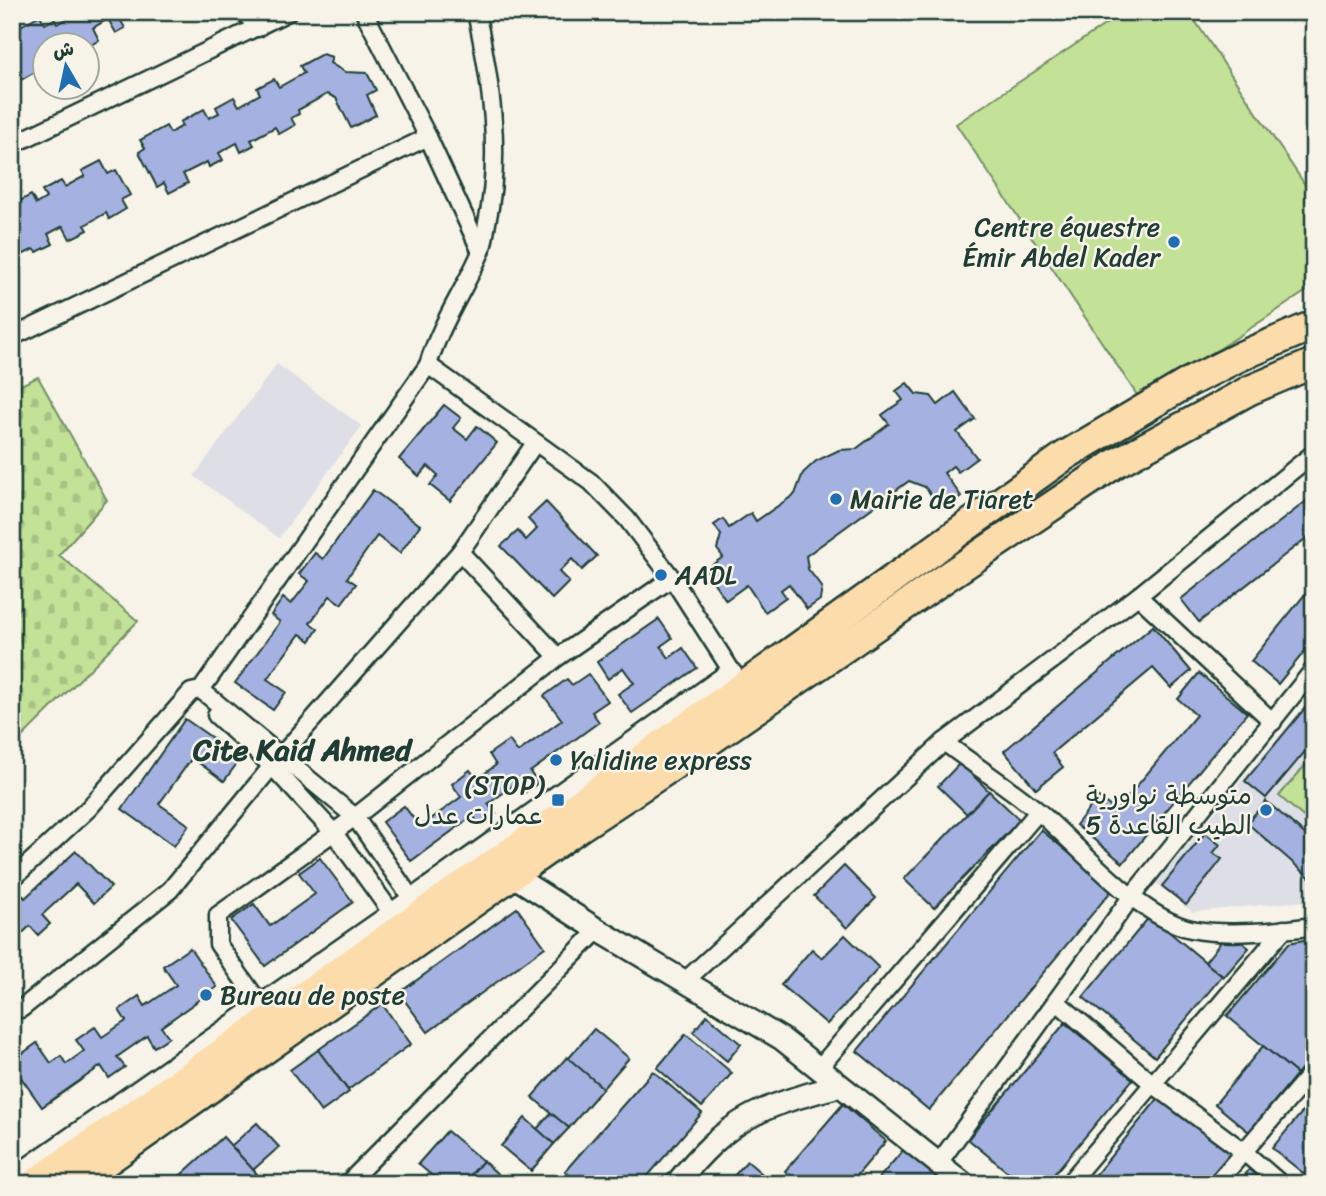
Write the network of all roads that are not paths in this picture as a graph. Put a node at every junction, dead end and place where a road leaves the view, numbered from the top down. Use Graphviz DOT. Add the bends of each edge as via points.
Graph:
graph roads {
  1 [pos="244,12"];
  2 [pos="288,12"];
  3 [pos="364,12"];
  4 [pos="476,12"];
  5 [pos="258,28"];
  6 [pos="428,137"];
  7 [pos="12,145"];
  8 [pos="481,252"];
  9 [pos="1314,325"];
  10 [pos="12,337"];
  11 [pos="1314,363"];
  12 [pos="428,365"];
  13 [pos="535,443"];
  14 [pos="1314,453"];
  15 [pos="460,552"];
  16 [pos="672,578"];
  17 [pos="1138,596"];
  18 [pos="558,657"];
  19 [pos="1314,669"];
  20 [pos="737,678"];
  21 [pos="196,691"];
  22 [pos="1273,722"];
  23 [pos="944,742"];
  24 [pos="276,761"];
  25 [pos="1038,812"];
  26 [pos="355,817"];
  27 [pos="334,833"];
  28 [pos="512,875"];
  29 [pos="12,879"];
  30 [pos="1132,896"];
  31 [pos="411,898"];
  32 [pos="391,912"];
  33 [pos="1314,926"];
  34 [pos="1284,929"];
  35 [pos="598,930"];
  36 [pos="685,981"];
  37 [pos="1056,1001"];
  38 [pos="260,1003"];
  39 [pos="21,1009"];
  40 [pos="820,1068"];
  41 [pos="1314,1070"];
  42 [pos="1153,1083"];
  43 [pos="839,1086"];
  44 [pos="1244,1152"];
  45 [pos="938,1164"];
  46 [pos="12,1177"];
  47 [pos="34,1184"];
  48 [pos="74,1184"];
  49 [pos="347,1184"];
  50 [pos="676,1184"];
  51 [pos="964,1184"];
  52 [pos="1068,1184"];
  53 [pos="1216,1184"];
  54 [pos="1281,1184"];
  1 -- 5 [label="street"];
  2 -- 5 [label="street"];
  3 -- 6 [label="street"];
  4 -- 8 [label="street" via="496,148 492,201"];
  5 -- 7 [label="street"];
  6 -- 8 [label="street"];
  6 -- 10 [label="street"];
  8 -- 12 [label="street" via="436,338"];
  9 -- 20 [label="highway" via="1189,382 1066,455"];
  11 -- 28 [label="highway" via="1250,390 1116,463"];
  12 -- 13 [label="street"];
  12 -- 21 [label="street"];
  13 -- 15 [label="street"];
  13 -- 16 [label="street" via="592,482"];
  14 -- 17 [label="street"];
  15 -- 18 [label="street"];
  15 -- 24 [label="street"];
  16 -- 18 [label="street"];
  16 -- 20 [label="street"];
  17 -- 22 [label="street"];
  17 -- 23 [label="street"];
  18 -- 26 [label="street"];
  19 -- 22 [label="street"];
  20 -- 31 [label="street"];
  20 -- 47 [label="highway" via="568,812"];
  21 -- 24 [label="street"];
  21 -- 29 [label="street" via="89,808"];
  22 -- 30 [label="street"];
  23 -- 25 [label="street"];
  23 -- 36 [label="street"];
  24 -- 26 [label="street"];
  24 -- 27 [label="street"];
  24 -- 39 [label="street" via="170,890"];
  25 -- 30 [label="street"];
  25 -- 40 [label="street"];
  26 -- 27 [label="street"];
  26 -- 31 [label="street"];
  27 -- 32 [label="street"];
  27 -- 38 [label="street" via="218,915 218,944"];
  28 -- 35 [label="street"];
  28 -- 48 [label="highway"];
  30 -- 34 [label="street" via="1166,920 1189,928"];
  30 -- 37 [label="street"];
  31 -- 32 [label="street"];
  32 -- 38 [label="street"];
  33 -- 34 [label="street"];
  34 -- 42 [label="street"];
  35 -- 36 [label="street"];
  35 -- 49 [label="street"];
  36 -- 40 [label="street" via="774,1033"];
  37 -- 42 [label="street"];
  37 -- 45 [label="street"];
  38 -- 46 [label="street"];
  40 -- 43 [label="street"];
  41 -- 44 [label="street"];
  42 -- 44 [label="street"];
  42 -- 52 [label="street"];
  43 -- 45 [label="street"];
  43 -- 50 [label="street" via="784,1100 739,1121 706,1148"];
  44 -- 53 [label="street"];
  44 -- 54 [label="street"];
  45 -- 51 [label="street"];
}
